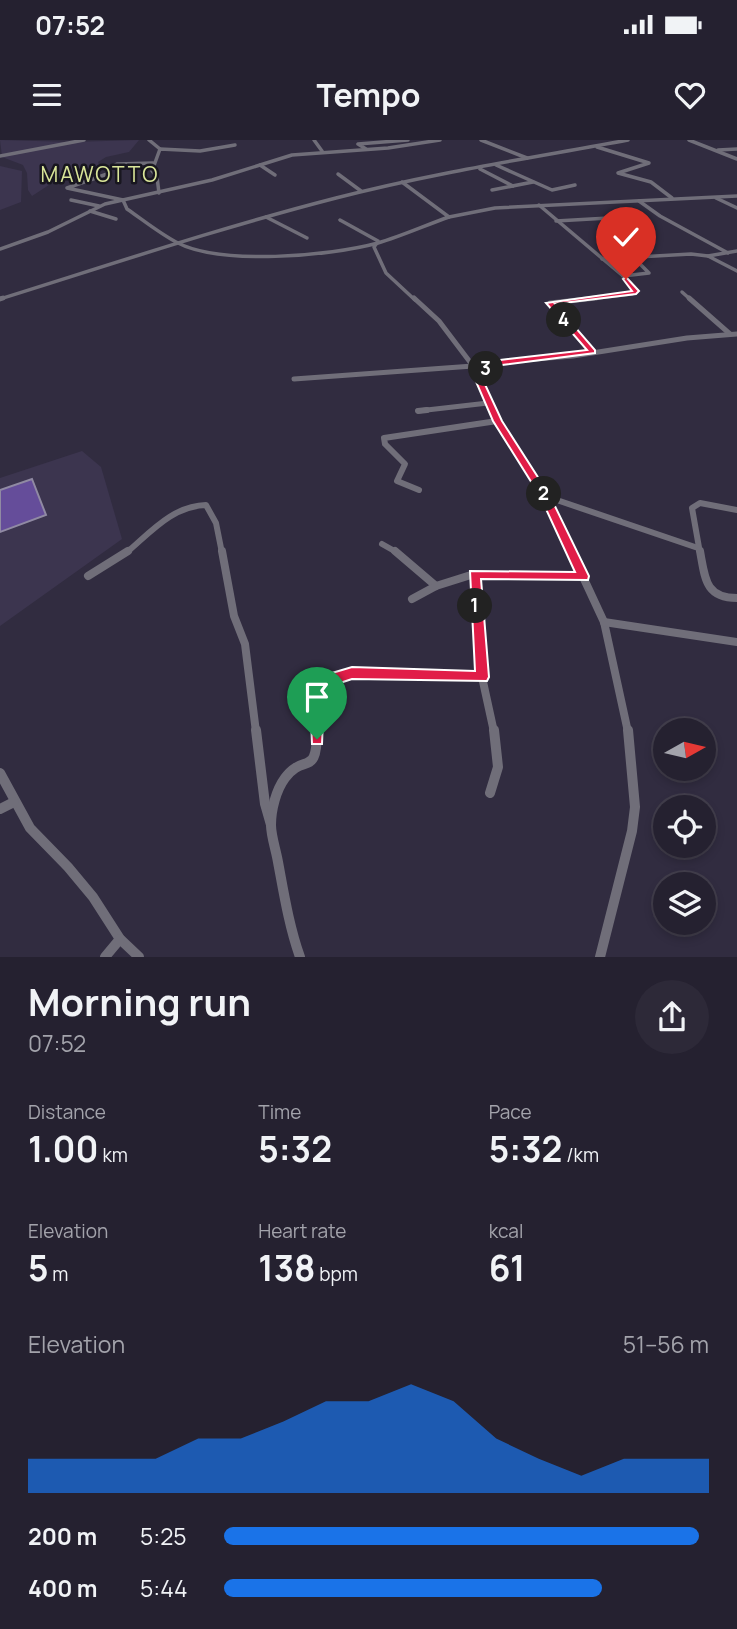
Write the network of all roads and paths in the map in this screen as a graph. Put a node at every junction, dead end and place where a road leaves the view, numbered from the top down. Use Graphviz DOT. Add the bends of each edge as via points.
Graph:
graph roads {
  1 [pos="67,140"];
  2 [pos="85,140"];
  3 [pos="149,140"];
  4 [pos="314,140"];
  5 [pos="408,140"];
  6 [pos="440,140"];
  7 [pos="481,140"];
  8 [pos="628,140"];
  9 [pos="689,140"];
  10 [pos="72,142"];
  11 [pos="235,145"];
  12 [pos="593,146"];
  13 [pos="160,149"];
  14 [pos="737,149"];
  15 [pos="322,150"];
  16 [pos="366,150"];
  17 [pos="717,150"];
  18 [pos="0,156"];
  19 [pos="528,159"];
  20 [pos="737,159"];
  21 [pos="153,163"];
  22 [pos="260,165"];
  23 [pos="495,165"];
  24 [pos="479,168"];
  25 [pos="338,174"];
  26 [pos="275,175"];
  27 [pos="402,182"];
  28 [pos="534,182"];
  29 [pos="575,185"];
  30 [pos="514,186"];
  31 [pos="492,190"];
  32 [pos="361,191"];
  33 [pos="159,192"];
  34 [pos="712,196"];
  35 [pos="737,196"];
  36 [pos="672,198"];
  37 [pos="71,200"];
  38 [pos="123,200"];
  39 [pos="639,201"];
  40 [pos="538,205"];
  41 [pos="100,206"];
  42 [pos="737,208"];
  43 [pos="89,211"];
  44 [pos="266,217"];
  45 [pos="449,217"];
  46 [pos="626,217"];
  47 [pos="116,219"];
  48 [pos="340,220"];
  49 [pos="556,221"];
  50 [pos="629,237"];
  51 [pos="307,238"];
  52 [pos="378,242"];
  53 [pos="177,243"];
  54 [pos="0,249"];
  55 [pos="737,251"];
  56 [pos="728,253"];
  57 [pos="647,255"];
  58 [pos="632,256"];
  59 [pos="708,256"];
  60 [pos="602,259"];
  61 [pos="737,271"];
  62 [pos="623,276"];
  63 [pos="682,292"];
  64 [pos="0,299"];
  65 [pos="734,334"];
  66 [pos="593,352"];
  67 [pos="474,366"];
  68 [pos="478,377"];
  69 [pos="294,379"];
  70 [pos="488,403"];
  71 [pos="418,411"];
  72 [pos="497,421"];
  73 [pos="419,490"];
  74 [pos="545,496"];
  75 [pos="737,510"];
  76 [pos="382,544"];
  77 [pos="698,548"];
  78 [pos="474,574"];
  79 [pos="88,576"];
  80 [pos="583,576"];
  81 [pos="436,586"];
  82 [pos="737,598"];
  83 [pos="412,599"];
  84 [pos="604,622"];
  85 [pos="737,642"];
  86 [pos="482,677"];
  87 [pos="0,773"];
  88 [pos="490,793"];
  89 [pos="13,803"];
  90 [pos="0,809"];
  91 [pos="271,825"];
  92 [pos="120,939"];
  93 [pos="105,957"];
  94 [pos="139,957"];
  95 [pos="300,957"];
  96 [pos="600,957"];
  1 -- 10 [label="street"];
  2 -- 10 [label="street"];
  3 -- 13 [label="street"];
  4 -- 15 [label="street"];
  5 -- 16 [label="street" via="358,144"];
  6 -- 16 [label="street"];
  7 -- 19 [label="street"];
  8 -- 12 [label="street"];
  9 -- 17 [label="street"];
  10 -- 18 [label="street"];
  11 -- 13 [label="street" via="200,151"];
  12 -- 19 [label="street"];
  12 -- 36 [label="street" via="649,163 618,173 651,182"];
  13 -- 21 [label="street"];
  14 -- 17 [label="street"];
  15 -- 16 [label="street"];
  15 -- 22 [label="street"];
  17 -- 20 [label="street"];
  19 -- 23 [label="street"];
  21 -- 33 [label="street"];
  21 -- 38 [label="street" via="115,165 107,170 109,174 67,188"];
  22 -- 26 [label="street"];
  22 -- 33 [label="street"];
  23 -- 24 [label="street"];
  23 -- 28 [label="street"];
  24 -- 27 [label="street"];
  24 -- 30 [label="street"];
  25 -- 32 [label="street"];
  27 -- 32 [label="street"];
  27 -- 45 [label="street"];
  28 -- 29 [label="street" via="554,190"];
  28 -- 30 [label="street"];
  30 -- 31 [label="street"];
  32 -- 44 [label="street"];
  33 -- 38 [label="street"];
  34 -- 35 [label="street"];
  34 -- 36 [label="street"];
  34 -- 42 [label="street"];
  36 -- 39 [label="street"];
  37 -- 41 [label="street"];
  38 -- 41 [label="street"];
  38 -- 53 [label="street" via="127,209"];
  39 -- 40 [label="street"];
  39 -- 56 [label="street"];
  40 -- 45 [label="street"];
  40 -- 49 [label="street"];
  41 -- 43 [label="street"];
  43 -- 47 [label="street"];
  43 -- 54 [label="street"];
  44 -- 51 [label="street"];
  44 -- 53 [label="street"];
  45 -- 52 [label="street"];
  46 -- 49 [label="street"];
  48 -- 52 [label="street"];
  49 -- 60 [label="street"];
  50 -- 57 [label="street"];
  52 -- 53 [label="street" via="268,257 206,253"];
  52 -- 67 [label="street" via="374,247 386,273 439,321"];
  53 -- 64 [label="street"];
  55 -- 56 [label="street"];
  56 -- 59 [label="street"];
  57 -- 58 [label="street"];
  57 -- 59 [label="street"];
  58 -- 60 [label="street"];
  58 -- 62 [label="street" via="649,273"];
  59 -- 61 [label="street"];
  60 -- 62 [label="street"];
  62 -- 66 [label="street" via="634,293 550,303"];
  63 -- 65 [label="street"];
  65 -- 66 [label="street"];
  66 -- 68 [label="street" via="500,362"];
  67 -- 68 [label="street"];
  67 -- 69 [label="street"];
  68 -- 70 [label="street"];
  70 -- 71 [label="street"];
  70 -- 72 [label="street"];
  72 -- 73 [label="street" via="384,438 384,444 405,464 397,481"];
  72 -- 74 [label="street"];
  74 -- 77 [label="street"];
  74 -- 80 [label="street"];
  75 -- 77 [label="street" via="695,504"];
  76 -- 81 [label="street"];
  77 -- 82 [label="street" via="708,587"];
  78 -- 80 [label="street"];
  78 -- 81 [label="street"];
  78 -- 86 [label="street"];
  79 -- 91 [label="street" via="176,513 206,505 216,523 234,616 245,644"];
  80 -- 84 [label="street"];
  81 -- 83 [label="street"];
  84 -- 85 [label="street"];
  84 -- 96 [label="street" via="626,717 635,807"];
  86 -- 88 [label="street" via="497,758 497,778"];
  86 -- 91 [label="street" via="352,673 331,681 317,696 317,754 285,778"];
  87 -- 89 [label="street"];
  89 -- 90 [label="street"];
  89 -- 92 [label="street" via="93,897"];
  91 -- 95 [label="street"];
  92 -- 93 [label="street"];
  92 -- 94 [label="street"];
}
